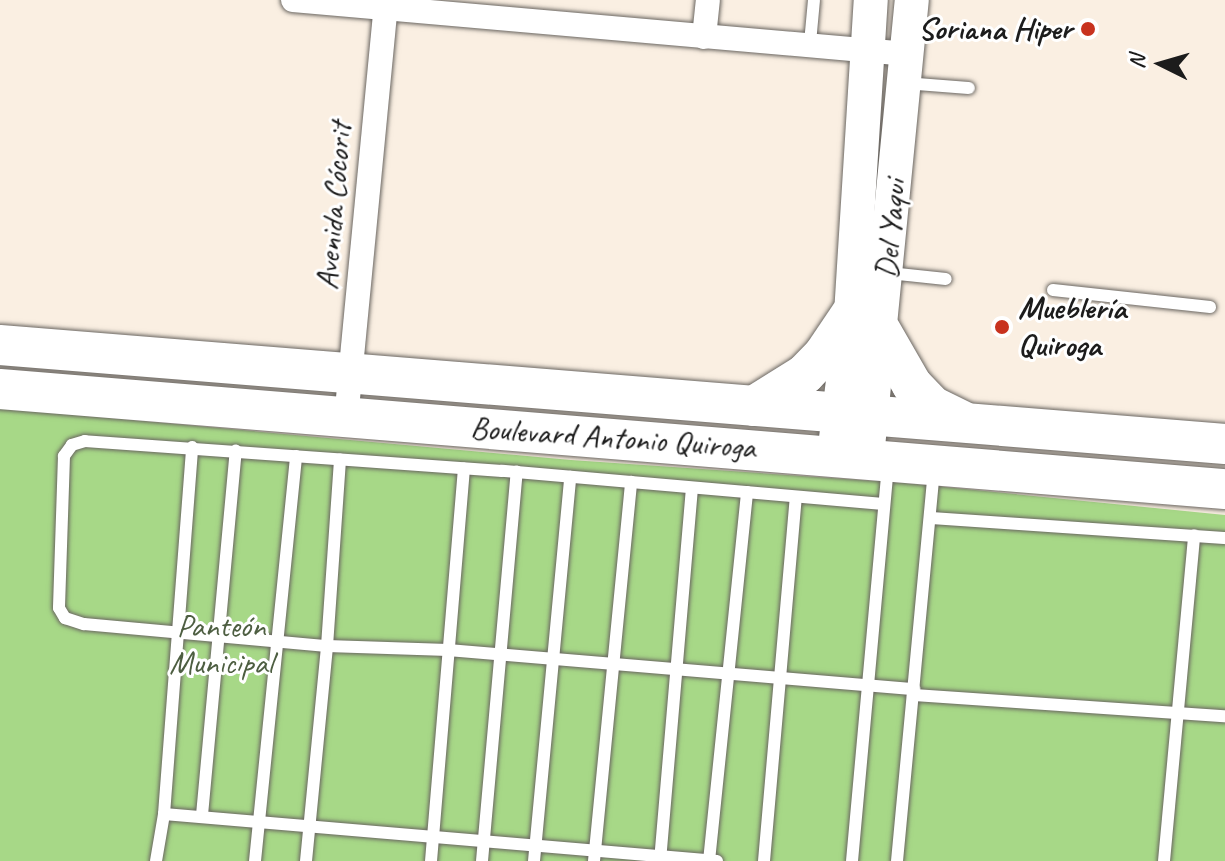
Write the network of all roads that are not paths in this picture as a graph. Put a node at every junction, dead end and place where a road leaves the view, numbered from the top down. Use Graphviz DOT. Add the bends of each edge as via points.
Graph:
graph roads {
  1 [pos="293,0"];
  2 [pos="708,0"];
  3 [pos="814,0"];
  4 [pos="871,0"];
  5 [pos="912,0"];
  6 [pos="386,4"];
  7 [pos="547,11"];
  8 [pos="704,37"];
  9 [pos="810,43"];
  10 [pos="867,50"];
  11 [pos="906,68"];
  12 [pos="969,88"];
  13 [pos="887,272"];
  14 [pos="946,279"];
  15 [pos="1053,290"];
  16 [pos="1210,307"];
  17 [pos="866,322"];
  18 [pos="0,345"];
  19 [pos="350,372"];
  20 [pos="0,389"];
  21 [pos="754,406"];
  22 [pos="856,414"];
  23 [pos="346,419"];
  24 [pos="970,425"];
  25 [pos="1225,444"];
  26 [pos="192,447"];
  27 [pos="236,451"];
  28 [pos="296,456"];
  29 [pos="863,457"];
  30 [pos="340,459"];
  31 [pos="934,465"];
  32 [pos="464,468"];
  33 [pos="517,472"];
  34 [pos="570,477"];
  35 [pos="631,482"];
  36 [pos="692,488"];
  37 [pos="1225,489"];
  38 [pos="747,492"];
  39 [pos="796,497"];
  40 [pos="883,504"];
  41 [pos="930,518"];
  42 [pos="1194,535"];
  43 [pos="1225,538"];
  44 [pos="178,631"];
  45 [pos="221,636"];
  46 [pos="277,640"];
  47 [pos="327,646"];
  48 [pos="448,650"];
  49 [pos="500,654"];
  50 [pos="552,658"];
  51 [pos="613,663"];
  52 [pos="677,669"];
  53 [pos="729,674"];
  54 [pos="781,679"];
  55 [pos="867,687"];
  56 [pos="913,692"];
  57 [pos="1177,712"];
  58 [pos="1225,716"];
  59 [pos="164,814"];
  60 [pos="202,815"];
  61 [pos="260,820"];
  62 [pos="309,824"];
  63 [pos="433,836"];
  64 [pos="484,840"];
  65 [pos="535,845"];
  66 [pos="594,856"];
  67 [pos="660,858"];
  68 [pos="156,861"];
  69 [pos="255,861"];
  70 [pos="306,861"];
  71 [pos="431,861"];
  72 [pos="482,861"];
  73 [pos="534,861"];
  74 [pos="709,861"];
  75 [pos="717,861"];
  76 [pos="764,861"];
  77 [pos="852,861"];
  78 [pos="897,861"];
  79 [pos="1164,861"];
  1 -- 6 [label="street"];
  2 -- 8 [label="street"];
  3 -- 9 [label="lane"];
  4 -- 10 [label="main road, Del Yaqui"];
  5 -- 11 [label="main road, Del Yaqui"];
  6 -- 7 [label="street"];
  6 -- 19 [label="street, Avenida Cócorit"];
  7 -- 8 [label="street"];
  8 -- 9 [label="street"];
  9 -- 10 [label="street"];
  10 -- 11 [label="street"];
  10 -- 17 [label="main road, Del Yaqui"];
  11 -- 12 [label="lane"];
  11 -- 13 [label="main road, Del Yaqui"];
  13 -- 14 [label="lane"];
  13 -- 17 [label="main road, Del Yaqui"];
  15 -- 16 [label="lane"];
  17 -- 21 [label="main road" via="805,374"];
  17 -- 22 [label="main road, Del Yaqui"];
  17 -- 24 [label="main road" via="932,406"];
  18 -- 19 [label="main road, Boulevard Antonio Quiroga"];
  19 -- 21 [label="main road, Boulevard Antonio Quiroga"];
  19 -- 23 [label="street, Avenida Cócorit"];
  20 -- 23 [label="main road, Boulevard Antonio Quiroga"];
  21 -- 22 [label="main road, Boulevard Antonio Quiroga"];
  22 -- 24 [label="main road, Boulevard Antonio Quiroga"];
  22 -- 29 [label="main road, Del Yaqui"];
  23 -- 29 [label="main road, Boulevard Antonio Quiroga"];
  24 -- 25 [label="main road, Boulevard Antonio Quiroga"];
  26 -- 27 [label="lane"];
  26 -- 44 [label="lane"];
  26 -- 44 [label="lane" via="85,441 72,445 64,456 59,608 65,618"];
  27 -- 28 [label="lane"];
  27 -- 45 [label="lane"];
  28 -- 30 [label="lane"];
  28 -- 46 [label="lane"];
  29 -- 31 [label="main road, Boulevard Antonio Quiroga"];
  29 -- 40 [label="lane"];
  30 -- 32 [label="lane"];
  30 -- 47 [label="lane"];
  31 -- 37 [label="main road, Boulevard Antonio Quiroga"];
  31 -- 41 [label="lane"];
  32 -- 33 [label="lane"];
  32 -- 48 [label="lane"];
  33 -- 34 [label="lane"];
  33 -- 49 [label="lane"];
  34 -- 35 [label="lane"];
  34 -- 50 [label="lane"];
  35 -- 36 [label="lane"];
  35 -- 51 [label="lane"];
  36 -- 38 [label="lane"];
  36 -- 52 [label="lane"];
  38 -- 39 [label="lane"];
  38 -- 53 [label="lane"];
  39 -- 40 [label="lane"];
  39 -- 54 [label="lane"];
  40 -- 55 [label="lane"];
  41 -- 42 [label="lane"];
  41 -- 56 [label="lane"];
  42 -- 43 [label="lane"];
  42 -- 57 [label="lane"];
  44 -- 45 [label="lane"];
  44 -- 59 [label="lane"];
  45 -- 46 [label="lane"];
  45 -- 60 [label="lane"];
  46 -- 47 [label="lane"];
  46 -- 61 [label="lane"];
  47 -- 48 [label="lane"];
  47 -- 62 [label="lane"];
  48 -- 49 [label="lane"];
  48 -- 63 [label="lane"];
  49 -- 50 [label="lane"];
  49 -- 64 [label="lane"];
  50 -- 51 [label="lane"];
  50 -- 65 [label="lane"];
  51 -- 52 [label="lane"];
  51 -- 66 [label="lane"];
  52 -- 53 [label="lane"];
  52 -- 67 [label="lane"];
  53 -- 54 [label="lane"];
  53 -- 74 [label="lane"];
  54 -- 55 [label="lane"];
  54 -- 76 [label="lane"];
  55 -- 56 [label="lane"];
  55 -- 77 [label="lane"];
  56 -- 57 [label="lane"];
  56 -- 78 [label="lane"];
  57 -- 58 [label="lane"];
  57 -- 79 [label="lane"];
  59 -- 60 [label="lane"];
  59 -- 68 [label="lane"];
  60 -- 61 [label="lane"];
  61 -- 62 [label="lane"];
  61 -- 69 [label="lane"];
  62 -- 63 [label="lane"];
  62 -- 70 [label="lane"];
  63 -- 64 [label="lane"];
  63 -- 71 [label="lane"];
  64 -- 65 [label="lane"];
  64 -- 72 [label="lane"];
  65 -- 66 [label="lane"];
  65 -- 73 [label="lane"];
  66 -- 67 [label="lane"];
  67 -- 74 [label="lane"];
  74 -- 75 [label="lane"];
}
